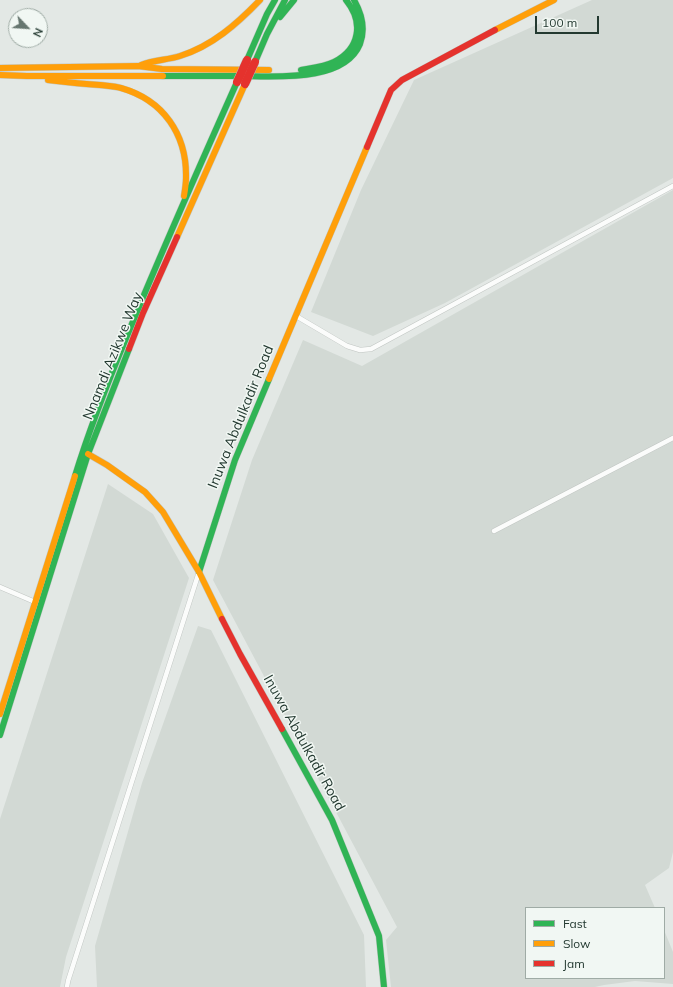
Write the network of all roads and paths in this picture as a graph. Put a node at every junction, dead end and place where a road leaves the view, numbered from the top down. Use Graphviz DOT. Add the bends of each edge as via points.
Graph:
graph roads {
  1 [pos="260,0"];
  2 [pos="275,0"];
  3 [pos="285,0"];
  4 [pos="294,0"];
  5 [pos="346,0"];
  6 [pos="354,0"];
  7 [pos="554,0"];
  8 [pos="268,34"];
  9 [pos="138,66"];
  10 [pos="0,68"];
  11 [pos="0,75"];
  12 [pos="27,76"];
  13 [pos="241,83"];
  14 [pos="673,186"];
  15 [pos="181,209"];
  16 [pos="296,316"];
  17 [pos="673,438"];
  18 [pos="85,453"];
  19 [pos="494,531"];
  20 [pos="199,572"];
  21 [pos="0,587"];
  22 [pos="35,602"];
  23 [pos="0,714"];
  24 [pos="0,735"];
  25 [pos="67,987"];
  26 [pos="384,987"];
  1 -- 9 [label="main road" via="234,26 200,48"];
  2 -- 13 [label="main road, Nnamdi Azikwe Way, bridge" via="247,60"];
  3 -- 8 [label="main road, Nnamdi Azikwe Way"];
  4 -- 8 [label="main road"];
  5 -- 9 [label="main road" via="355,13 358,22 357,33 349,51 332,63 298,70 162,69"];
  6 -- 12 [label="main road" via="360,9 363,25 361,42 357,50 335,67 316,73 291,76"];
  7 -- 16 [label="main road, Inuwa Abdulkadir Road" via="402,80 391,90"];
  8 -- 13 [label="main road, Nnamdi Azikwe Way, bridge" via="256,62"];
  9 -- 10 [label="main road"];
  11 -- 12 [label="main road"];
  12 -- 15 [label="main road" via="120,88 138,94 155,104 173,125 183,150 186,185"];
  13 -- 15 [label="main road, Nnamdi Azikwe Way"];
  13 -- 18 [label="main road, Nnamdi Azikwe Way"];
  14 -- 16 [label="street" via="371,349 360,350 347,346"];
  15 -- 18 [label="main road, Nnamdi Azikwe Way" via="113,370"];
  16 -- 20 [label="main road, Inuwa Abdulkadir Road" via="235,460"];
  17 -- 19 [label="street"];
  18 -- 20 [label="main road" via="145,492 163,512"];
  18 -- 22 [label="main road, Nnamdi Azikwe Way"];
  18 -- 24 [label="main road, Nnamdi Azikwe Way"];
  20 -- 25 [label="street"];
  20 -- 26 [label="main road, Inuwa Abdulkadir Road" via="240,654 332,820 379,936"];
  21 -- 22 [label="street"];
  22 -- 23 [label="main road, Nnamdi Azikwe Way"];
}
